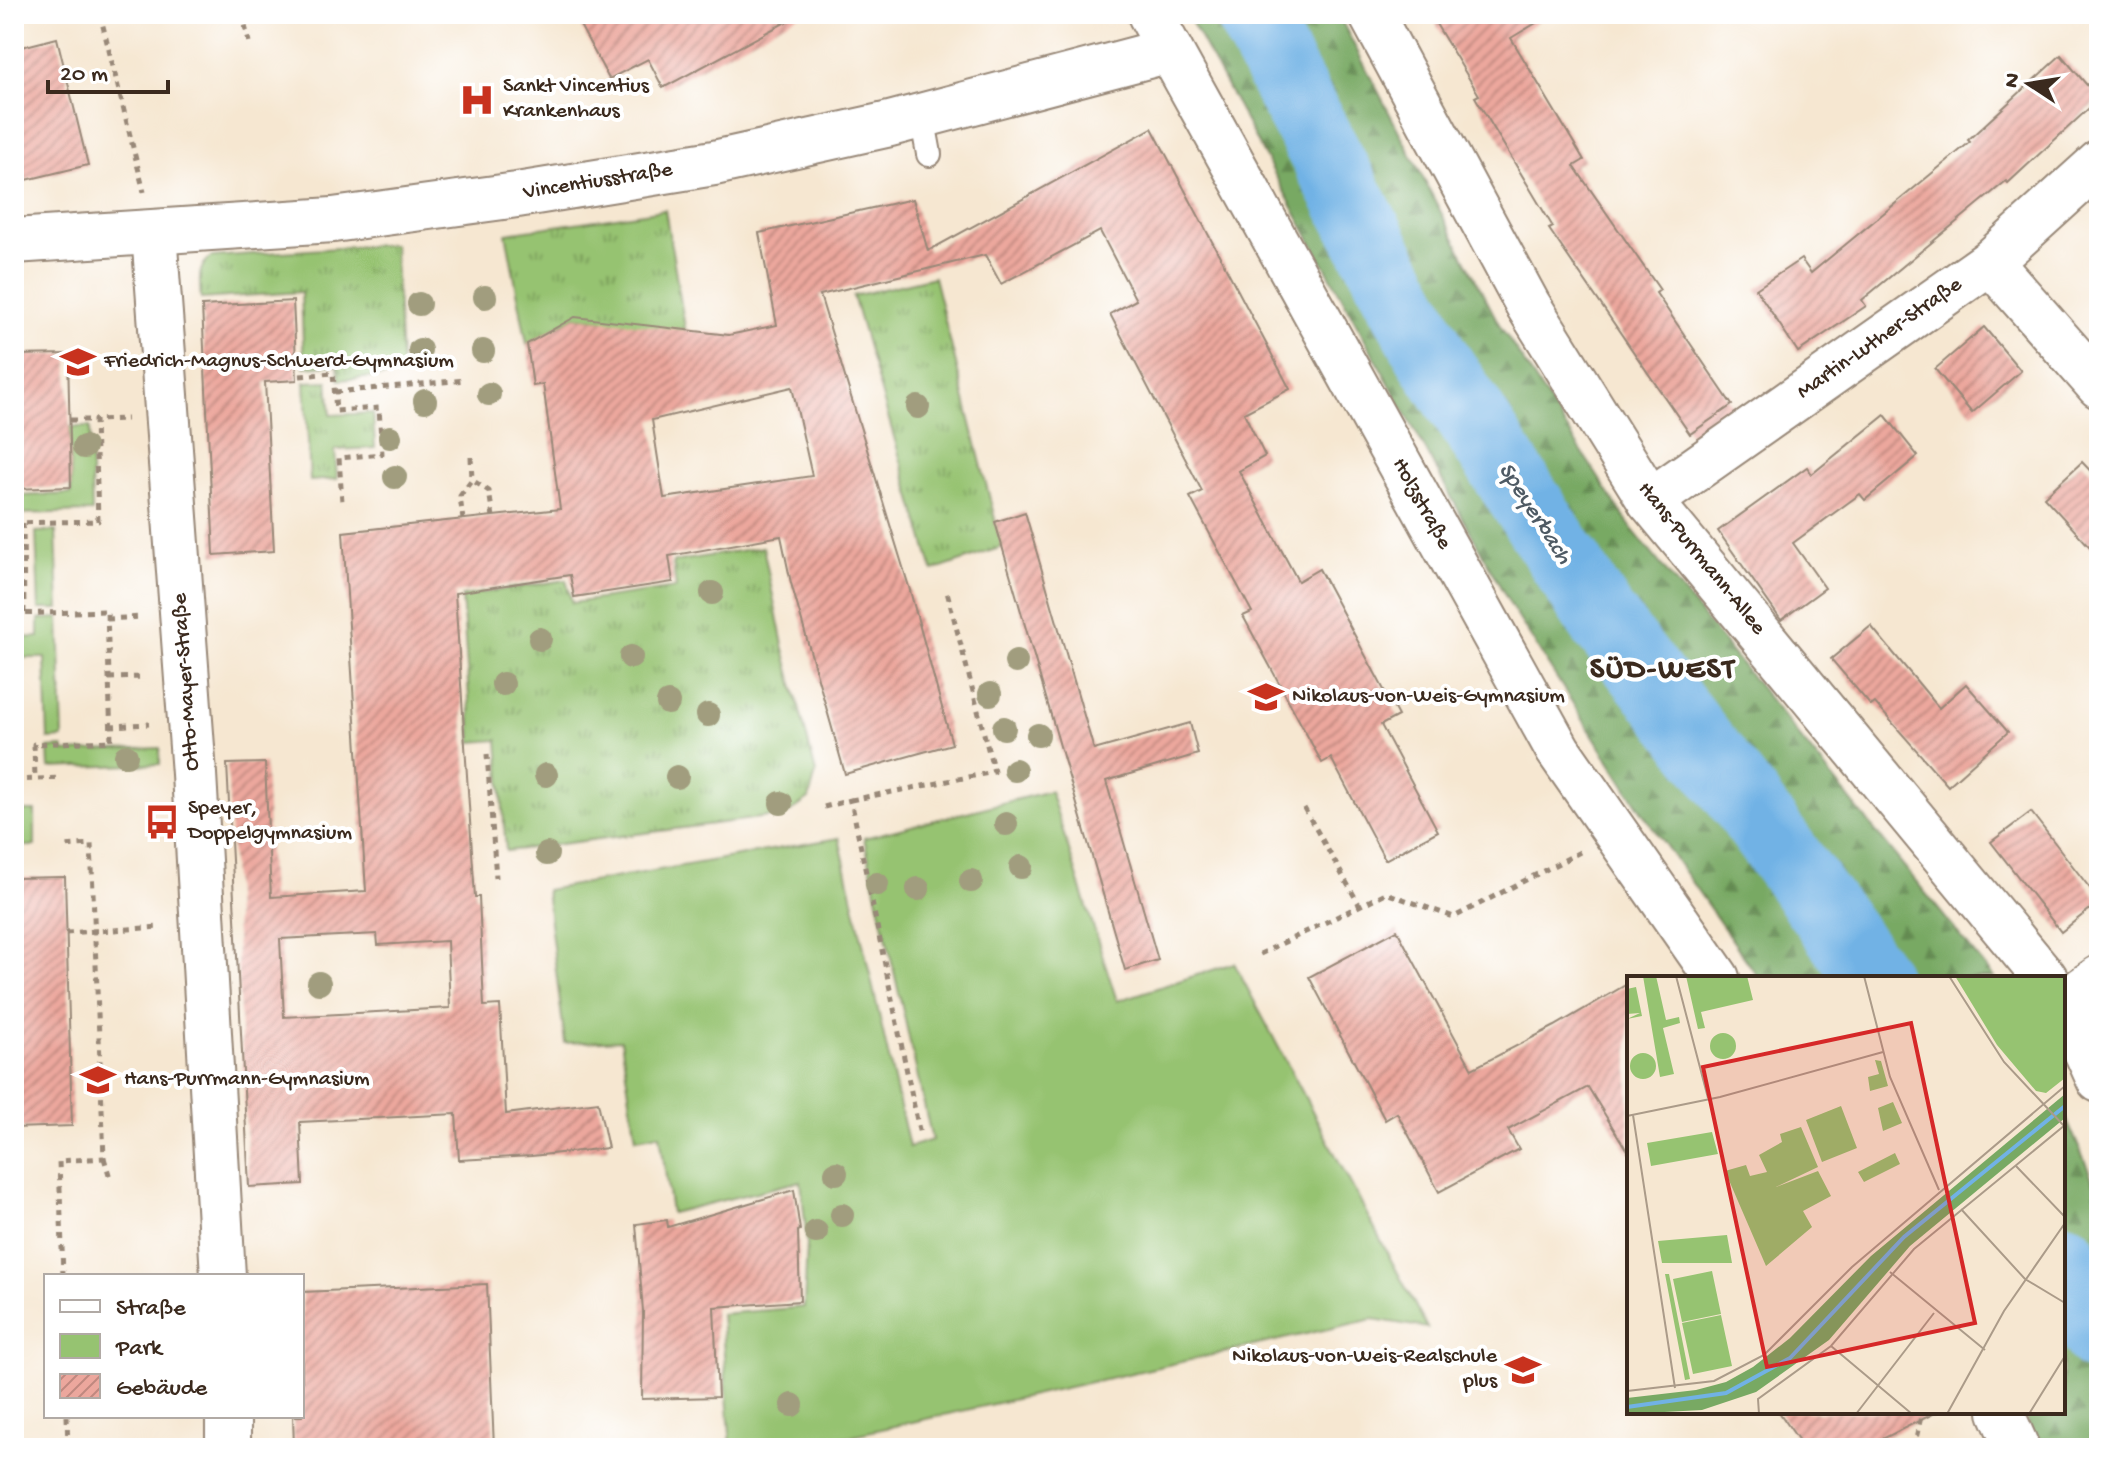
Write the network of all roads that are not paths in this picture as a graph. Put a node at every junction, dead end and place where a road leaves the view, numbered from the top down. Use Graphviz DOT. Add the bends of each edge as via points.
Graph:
graph roads {
  1 [pos="1371,14"];
  2 [pos="1160,32"];
  3 [pos="2099,163"];
  4 [pos="154,233"];
  5 [pos="14,241"];
  6 [pos="1990,262"];
  7 [pos="2099,386"];
  8 [pos="1650,501"];
  9 [pos="1716,976"];
  10 [pos="2056,976"];
  11 [pos="2068,990"];
  12 [pos="2099,1080"];
  13 [pos="223,1274"];
  14 [pos="2002,1414"];
  15 [pos="228,1418"];
  16 [pos="228,1448"];
  17 [pos="2017,1448"];
  1 -- 8 [label="street, Hans-Purrmann-Allee" via="1528,305"];
  2 -- 4 [label="street, Vincentiusstraße" via="926,135 333,220"];
  2 -- 9 [label="street, Holzstraße" via="1558,750"];
  3 -- 6 [label="street, Martin-Luther-Straße"];
  4 -- 5 [label="street, Vincentiusstraße"];
  4 -- 13 [label="street, Otto-Mayer-Straße"];
  6 -- 7 [label="street"];
  6 -- 8 [label="street, Martin-Luther-Straße"];
  8 -- 10 [label="street, Hans-Purrmann-Allee"];
  11 -- 12 [label="street, Hans-Purrmann-Allee"];
  14 -- 17 [label="street"];
  15 -- 16 [label="street"];
}
